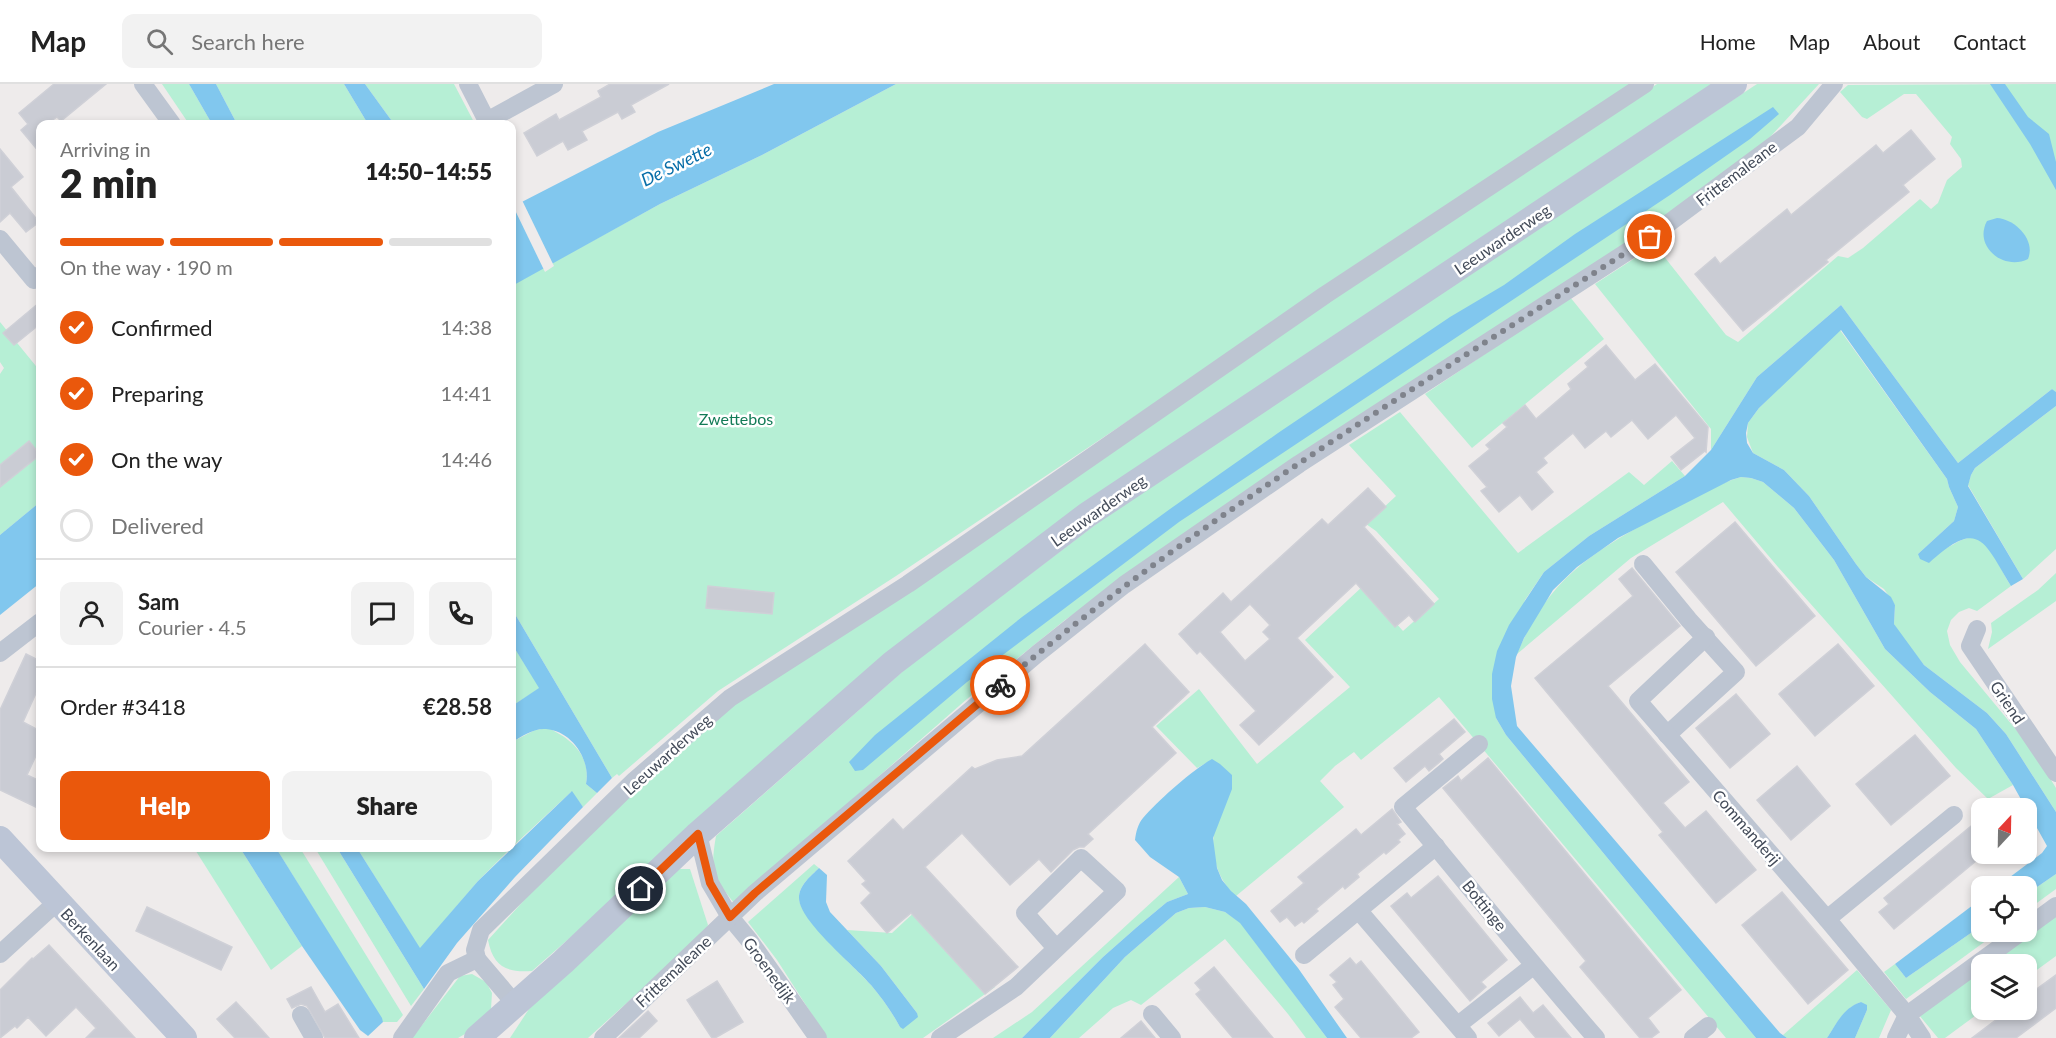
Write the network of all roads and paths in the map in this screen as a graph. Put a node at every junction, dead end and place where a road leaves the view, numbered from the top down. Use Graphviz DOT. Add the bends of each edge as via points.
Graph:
graph roads {
  1 [pos="143,84"];
  2 [pos="468,84"];
  3 [pos="554,84"];
  4 [pos="1645,84"];
  5 [pos="1734,84"];
  6 [pos="1834,84"];
  7 [pos="169,120"];
  8 [pos="486,120"];
  9 [pos="491,120"];
  10 [pos="0,239"];
  11 [pos="36,278"];
  12 [pos="1643,564"];
  13 [pos="36,625"];
  14 [pos="1977,629"];
  15 [pos="1706,637"];
  16 [pos="0,653"];
  17 [pos="1667,735"];
  18 [pos="1479,744"];
  19 [pos="2056,773"];
  20 [pos="1954,815"];
  21 [pos="698,834"];
  22 [pos="0,839"];
  23 [pos="1436,846"];
  24 [pos="57,902"];
  25 [pos="2056,906"];
  26 [pos="1359,910"];
  27 [pos="730,917"];
  28 [pos="1827,919"];
  29 [pos="2037,920"];
  30 [pos="2007,942"];
  31 [pos="1056,948"];
  32 [pos="0,954"];
  33 [pos="1304,955"];
  34 [pos="477,959"];
  35 [pos="1533,966"];
  36 [pos="516,1005"];
  37 [pos="1152,1014"];
  38 [pos="302,1015"];
  39 [pos="1907,1015"];
  40 [pos="1708,1026"];
  41 [pos="1463,1032"];
  42 [pos="184,1038"];
  43 [pos="314,1038"];
  44 [pos="402,1038"];
  45 [pos="477,1038"];
  46 [pos="603,1038"];
  47 [pos="818,1038"];
  48 [pos="940,1038"];
  49 [pos="1172,1038"];
  50 [pos="1596,1038"];
  51 [pos="1693,1038"];
  52 [pos="1896,1038"];
  53 [pos="1922,1038"];
  1 -- 7 [label="street"];
  2 -- 8 [label="street"];
  3 -- 9 [label="street"];
  4 -- 34 [label="street, Leeuwarderweg" via="1325,295 908,584 730,698 635,780 481,930 475,950"];
  5 -- 21 [label="main road, Leeuwarderweg" via="1088,515 893,663"];
  6 -- 27 [label="street, Frittemaleane" via="1798,127 1650,237 1299,464 1124,585 1037,654"];
  10 -- 11 [label="street"];
  12 -- 15 [label="street"];
  13 -- 16 [label="street"];
  14 -- 19 [label="street, Griend" via="1970,646"];
  15 -- 17 [label="street, Commanderij" via="1638,700"];
  15 -- 17 [label="street" via="1737,672"];
  17 -- 28 [label="street, Commanderij"];
  18 -- 23 [label="street, Bottinge" via="1403,807"];
  20 -- 28 [label="street"];
  21 -- 27 [label="street, Groenedijk" via="710,883"];
  21 -- 36 [label="main road, Leeuwarderweg"];
  22 -- 24 [label="main road, Berkenlaan"];
  23 -- 26 [label="street"];
  23 -- 35 [label="street, Bottinge"];
  24 -- 32 [label="street"];
  24 -- 42 [label="main road, Berkenlaan"];
  25 -- 29 [label="street"];
  26 -- 33 [label="street"];
  26 -- 41 [label="street"];
  27 -- 46 [label="street, Frittemaleane"];
  27 -- 47 [label="street, Groenedijk"];
  28 -- 39 [label="street, Commanderij"];
  30 -- 39 [label="street"];
  31 -- 31 [label="street" via="1117,891 1081,858 1025,913"];
  31 -- 48 [label="street" via="1016,987"];
  34 -- 36 [label="street"];
  34 -- 44 [label="street" via="448,974"];
  35 -- 41 [label="street"];
  35 -- 50 [label="street, Bottinge"];
  36 -- 45 [label="main road, Leeuwarderweg"];
  37 -- 49 [label="street"];
  38 -- 43 [label="street"];
  39 -- 52 [label="street"];
  39 -- 53 [label="street, Commanderij"];
  40 -- 51 [label="street"];
}
